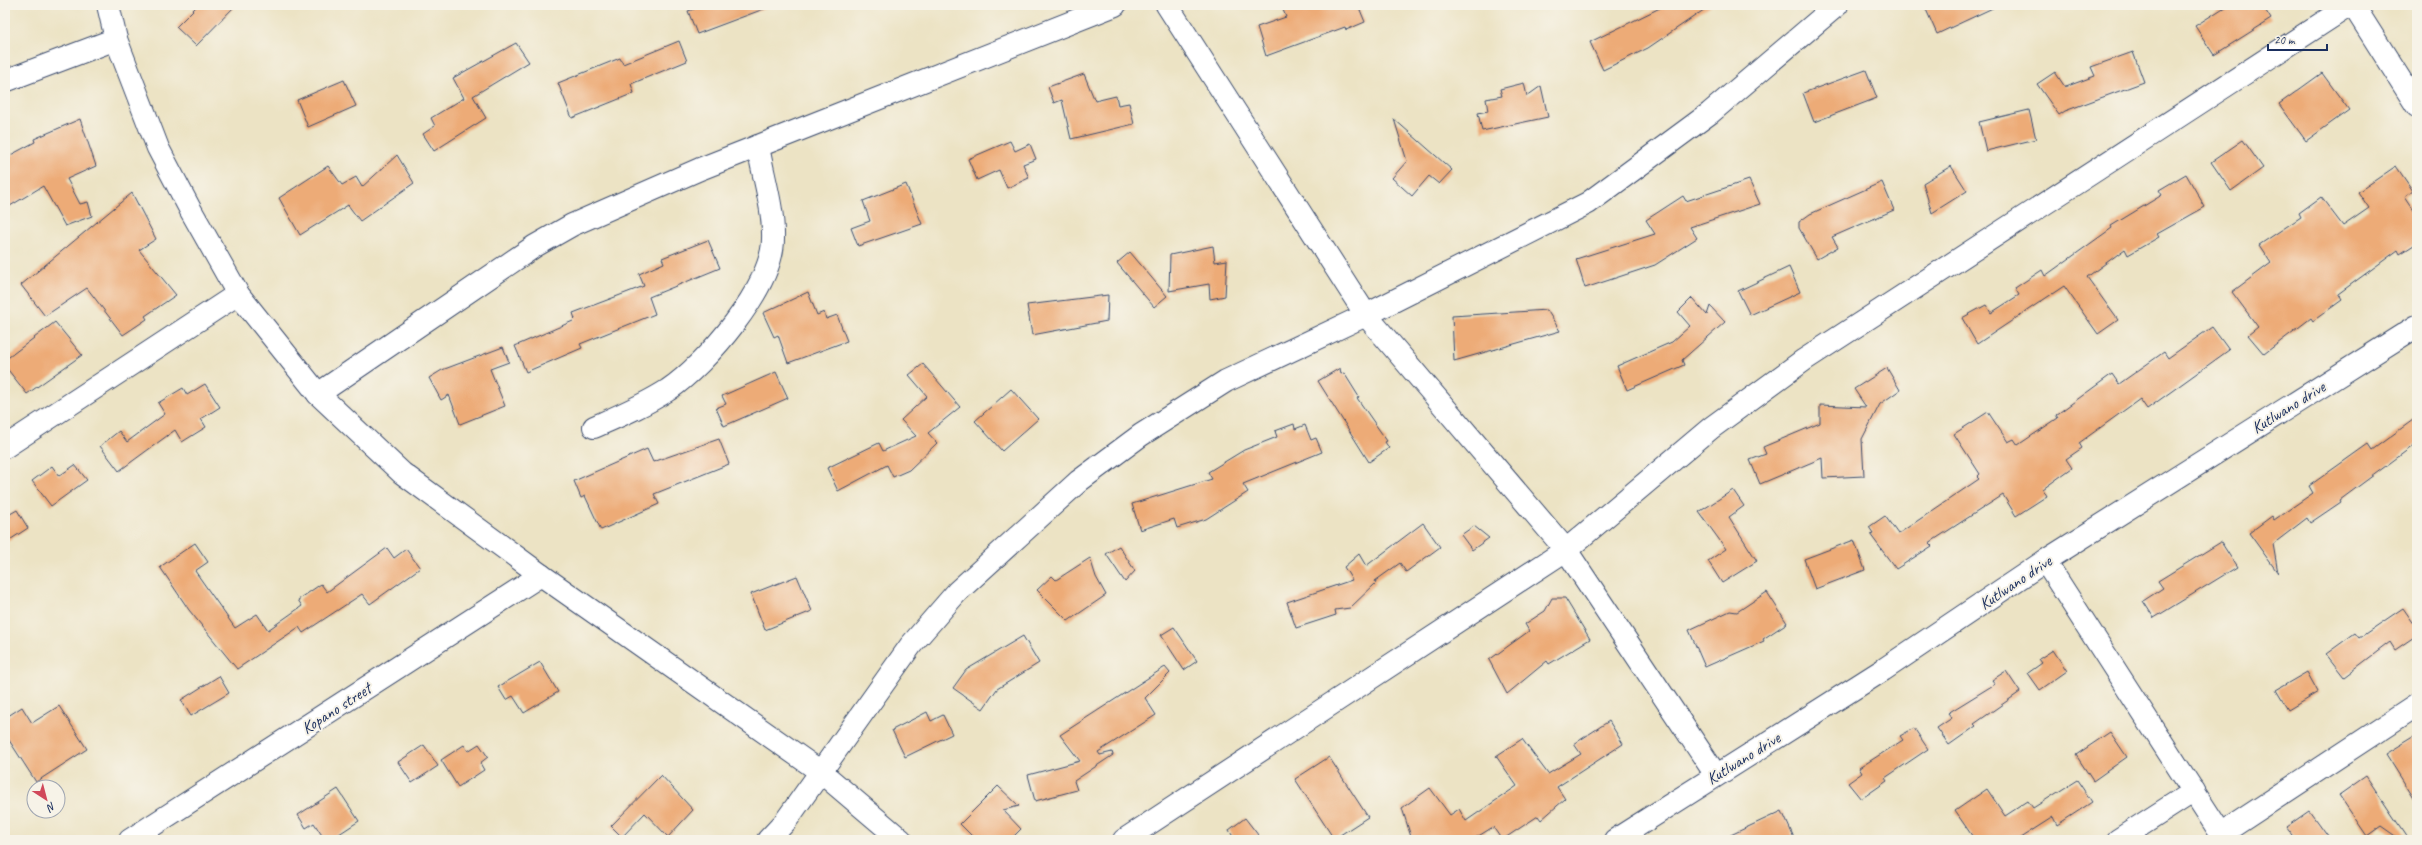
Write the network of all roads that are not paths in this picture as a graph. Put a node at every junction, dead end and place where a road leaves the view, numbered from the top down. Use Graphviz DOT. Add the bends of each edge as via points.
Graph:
graph roads {
  1 [pos="108,5"];
  2 [pos="1115,5"];
  3 [pos="1168,5"];
  4 [pos="1837,5"];
  5 [pos="2351,5"];
  6 [pos="116,39"];
  7 [pos="5,80"];
  8 [pos="2417,106"];
  9 [pos="758,146"];
  10 [pos="238,294"];
  11 [pos="1366,315"];
  12 [pos="2417,326"];
  13 [pos="318,394"];
  14 [pos="594,427"];
  15 [pos="5,447"];
  16 [pos="1566,550"];
  17 [pos="2045,561"];
  18 [pos="541,575"];
  19 [pos="2417,705"];
  20 [pos="821,772"];
  21 [pos="1716,775"];
  22 [pos="2194,791"];
  23 [pos="2223,837"];
  24 [pos="130,840"];
  25 [pos="768,840"];
  26 [pos="901,840"];
  27 [pos="1124,840"];
  28 [pos="1615,840"];
  29 [pos="2118,840"];
  1 -- 6 [label="street"];
  2 -- 9 [label="street"];
  3 -- 11 [label="street"];
  4 -- 11 [label="street" via="1710,113 1588,203"];
  5 -- 8 [label="street"];
  5 -- 16 [label="street" via="1804,360 1711,428"];
  6 -- 7 [label="street"];
  6 -- 10 [label="street" via="158,148"];
  9 -- 13 [label="street" via="572,225 535,246"];
  9 -- 14 [label="street" via="773,240 770,262 754,295 733,324 695,367 668,390"];
  10 -- 13 [label="street"];
  10 -- 15 [label="street"];
  11 -- 16 [label="street"];
  11 -- 20 [label="street" via="1226,381 1142,434 1079,481 957,592 911,645"];
  12 -- 17 [label="street, Kutlwano drive"];
  13 -- 18 [label="street" via="402,473"];
  16 -- 21 [label="street"];
  16 -- 27 [label="street"];
  17 -- 21 [label="street, Kutlwano drive" via="1882,670"];
  17 -- 22 [label="street"];
  18 -- 20 [label="street"];
  18 -- 24 [label="street, Kopano street"];
  19 -- 23 [label="street"];
  20 -- 25 [label="street" via="785,822"];
  20 -- 26 [label="street"];
  21 -- 28 [label="street, Kutlwano drive"];
  22 -- 23 [label="street"];
  22 -- 29 [label="street"];
}
